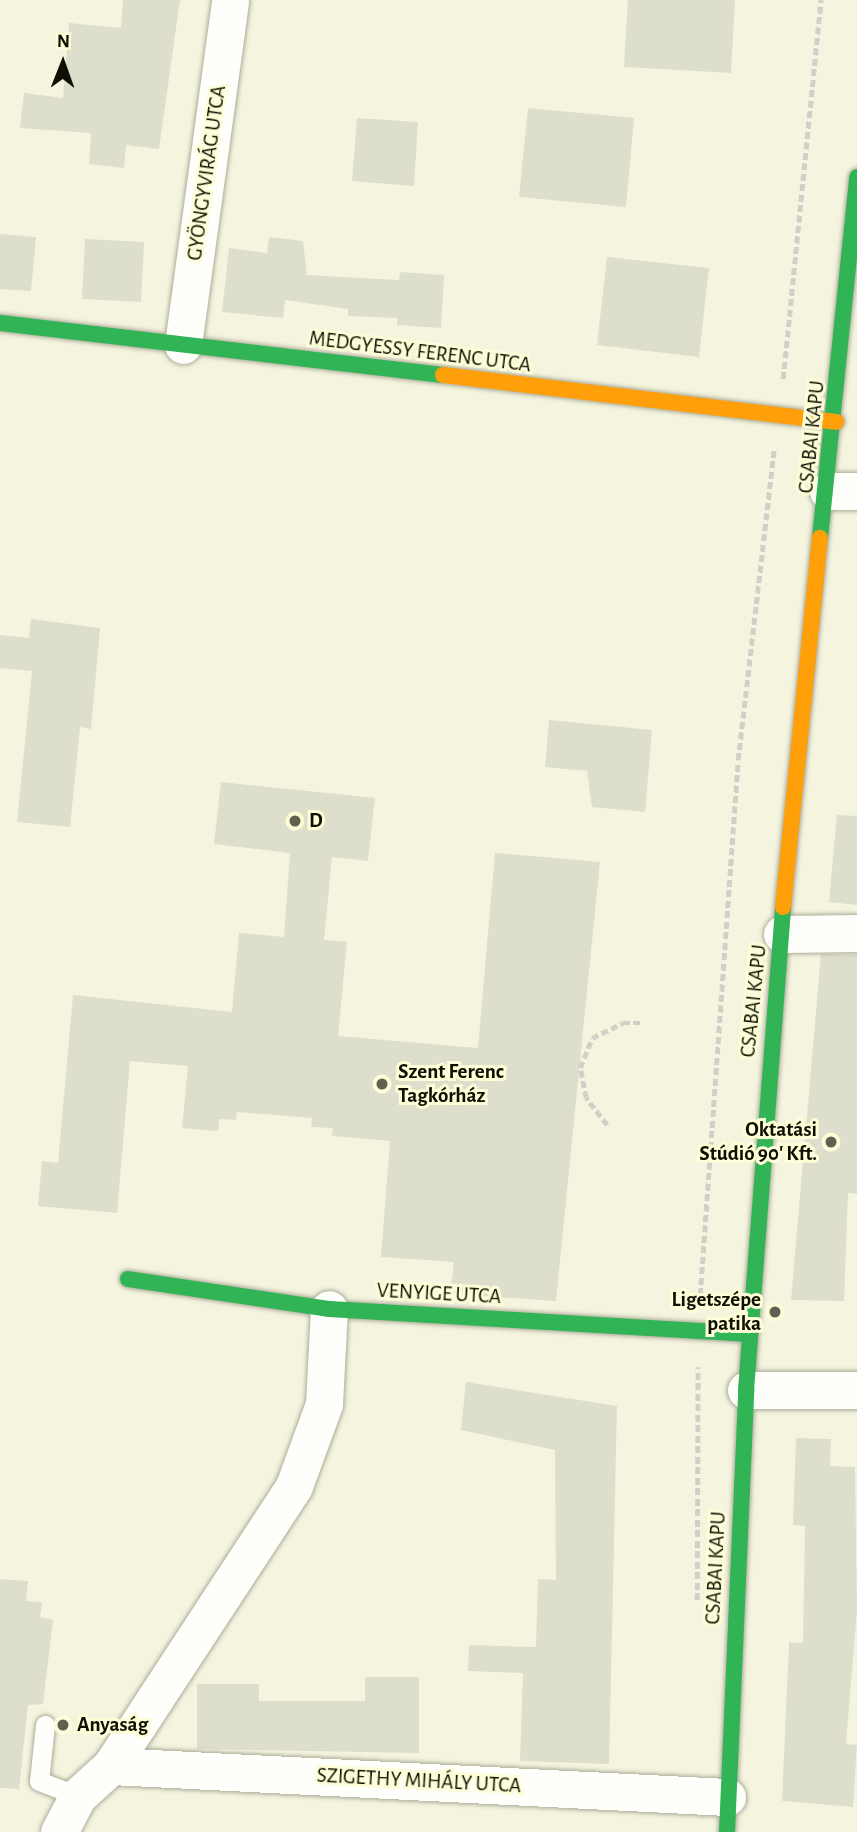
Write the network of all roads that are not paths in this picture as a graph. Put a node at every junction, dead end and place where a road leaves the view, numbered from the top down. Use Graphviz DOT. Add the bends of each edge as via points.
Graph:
graph roads {
  1 [pos="230,0"];
  2 [pos="857,177"];
  3 [pos="0,323"];
  4 [pos="183,345"];
  5 [pos="835,422"];
  6 [pos="843,491"];
  7 [pos="857,933"];
  8 [pos="782,934"];
  9 [pos="128,1279"];
  10 [pos="329,1309"];
  11 [pos="750,1334"];
  12 [pos="746,1390"];
  13 [pos="857,1390"];
  14 [pos="45,1725"];
  15 [pos="111,1766"];
  16 [pos="78,1796"];
  17 [pos="727,1815"];
  18 [pos="59,1832"];
  1 -- 4 [label="street, GYÖNGYVIRÁG UTCA"];
  2 -- 5 [label="street, CSABAI KAPU"];
  3 -- 4 [label="street, MEDGYESSY FERENC UTCA"];
  4 -- 5 [label="street, MEDGYESSY FERENC UTCA"];
  5 -- 6 [label="street, CSABAI KAPU"];
  6 -- 8 [label="street, CSABAI KAPU"];
  7 -- 8 [label="street"];
  8 -- 11 [label="street, CSABAI KAPU"];
  9 -- 10 [label="street, VENYIGE UTCA"];
  10 -- 11 [label="street, VENYIGE UTCA"];
  10 -- 15 [label="street" via="324,1404 294,1486"];
  11 -- 12 [label="street, CSABAI KAPU"];
  12 -- 13 [label="street"];
  12 -- 17 [label="street, CSABAI KAPU"];
  14 -- 16 [label="lane" via="38,1781"];
  15 -- 16 [label="street"];
  15 -- 17 [label="street, SZIGETHY MIHÁLY UTCA"];
  16 -- 18 [label="street"];
}
